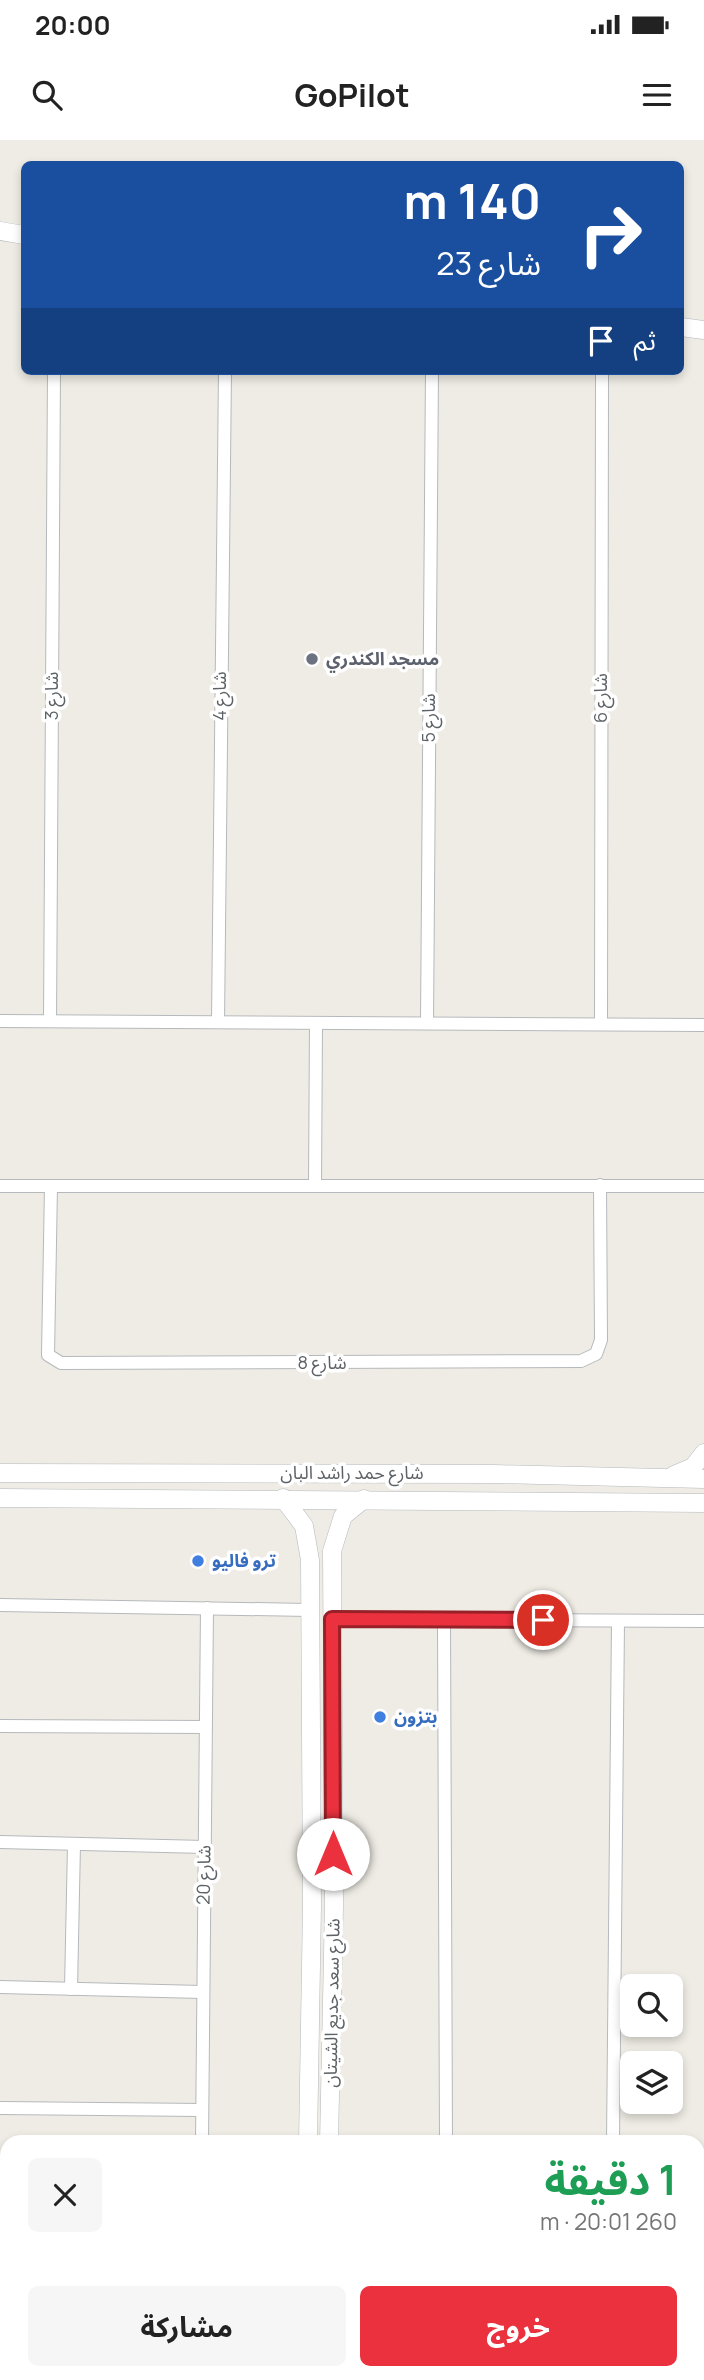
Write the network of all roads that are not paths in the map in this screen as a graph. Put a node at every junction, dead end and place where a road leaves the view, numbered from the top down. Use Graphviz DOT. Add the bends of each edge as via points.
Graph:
graph roads {
  1 [pos="0,231"];
  2 [pos="21,234"];
  3 [pos="684,327"];
  4 [pos="704,330"];
  5 [pos="54,375"];
  6 [pos="225,375"];
  7 [pos="432,375"];
  8 [pos="602,375"];
  9 [pos="0,1021"];
  10 [pos="50,1021"];
  11 [pos="218,1022"];
  12 [pos="316,1023"];
  13 [pos="427,1023"];
  14 [pos="601,1024"];
  15 [pos="704,1025"];
  16 [pos="600,1185"];
  17 [pos="0,1186"];
  18 [pos="51,1186"];
  19 [pos="315,1186"];
  20 [pos="704,1186"];
  21 [pos="704,1454"];
  22 [pos="77,1472"];
  23 [pos="0,1473"];
  24 [pos="494,1474"];
  25 [pos="527,1474"];
  26 [pos="660,1479"];
  27 [pos="704,1479"];
  28 [pos="0,1498"];
  29 [pos="84,1498"];
  30 [pos="282,1498"];
  31 [pos="364,1499"];
  32 [pos="490,1499"];
  33 [pos="528,1500"];
  34 [pos="704,1503"];
  35 [pos="310,1560"];
  36 [pos="332,1560"];
  37 [pos="0,1605"];
  38 [pos="207,1608"];
  39 [pos="310,1609"];
  40 [pos="332,1619"];
  41 [pos="444,1619"];
  42 [pos="618,1621"];
  43 [pos="704,1621"];
  44 [pos="0,1726"];
  45 [pos="206,1727"];
  46 [pos="0,1842"];
  47 [pos="74,1844"];
  48 [pos="205,1847"];
  49 [pos="312,1906"];
  50 [pos="334,1906"];
  51 [pos="311,1943"];
  52 [pos="332,1944"];
  53 [pos="0,1987"];
  54 [pos="71,1989"];
  55 [pos="202,1992"];
  56 [pos="0,2108"];
  57 [pos="202,2110"];
  58 [pos="202,2135"];
  59 [pos="308,2135"];
  60 [pos="329,2135"];
  61 [pos="446,2135"];
  62 [pos="613,2135"];
  1 -- 2 [label="street"];
  3 -- 4 [label="street"];
  5 -- 10 [label="street, شارع 3"];
  6 -- 11 [label="street, شارع 4"];
  7 -- 13 [label="street, شارع 5"];
  8 -- 14 [label="street, شارع 6"];
  9 -- 10 [label="street"];
  10 -- 11 [label="street"];
  11 -- 12 [label="street"];
  12 -- 13 [label="street"];
  12 -- 19 [label="street"];
  13 -- 14 [label="street"];
  14 -- 15 [label="street"];
  16 -- 18 [label="street, شارع 8" via="601,1339 596,1354 581,1362 341,1363 61,1363 48,1355"];
  16 -- 19 [label="street"];
  16 -- 20 [label="street"];
  17 -- 18 [label="street"];
  18 -- 19 [label="street"];
  21 -- 26 [label="street" via="684,1472"];
  22 -- 23 [label="street, شارع حمد راشد البان"];
  22 -- 24 [label="street, شارع حمد راشد البان"];
  22 -- 29 [label="street" via="89,1480 90,1490"];
  24 -- 25 [label="street, شارع حمد راشد البان"];
  24 -- 32 [label="street" via="500,1489"];
  25 -- 26 [label="street, شارع حمد راشد البان"];
  25 -- 33 [label="street" via="521,1490"];
  26 -- 27 [label="street, شارع حمد راشد البان"];
  28 -- 29 [label="street, شارع حمد راشد البان"];
  29 -- 30 [label="street, شارع حمد راشد البان"];
  30 -- 31 [label="street, شارع حمد راشد البان"];
  30 -- 35 [label="street, شارع سعد جديع الشيتان" via="304,1526"];
  31 -- 32 [label="street, شارع حمد راشد البان"];
  31 -- 36 [label="street, شارع سعد جديع الشيتان" via="343,1516"];
  32 -- 33 [label="street, شارع حمد راشد البان"];
  33 -- 34 [label="street, شارع حمد راشد البان"];
  35 -- 36 [label="street" via="320,1554"];
  35 -- 39 [label="street, شارع سعد جديع الشيتان"];
  36 -- 40 [label="street, شارع سعد جديع الشيتان"];
  37 -- 38 [label="street"];
  38 -- 39 [label="street"];
  38 -- 45 [label="street, شارع 20"];
  39 -- 49 [label="street, شارع سعد جديع الشيتان"];
  40 -- 41 [label="street"];
  40 -- 50 [label="street, شارع سعد جديع الشيتان"];
  41 -- 42 [label="street"];
  41 -- 61 [label="street"];
  42 -- 43 [label="street"];
  42 -- 62 [label="street"];
  44 -- 45 [label="street"];
  45 -- 48 [label="street, شارع 20"];
  46 -- 47 [label="street"];
  47 -- 48 [label="street"];
  47 -- 54 [label="street"];
  48 -- 55 [label="street, شارع 20"];
  49 -- 50 [label="street" via="323,1913"];
  49 -- 51 [label="street, شارع سعد جديع الشيتان"];
  50 -- 52 [label="street, شارع سعد جديع الشيتان"];
  51 -- 52 [label="street" via="323,1935"];
  51 -- 59 [label="street, شارع سعد جديع الشيتان"];
  52 -- 60 [label="street, شارع سعد جديع الشيتان"];
  53 -- 54 [label="street"];
  54 -- 55 [label="street"];
  55 -- 57 [label="street, شارع 20"];
  56 -- 57 [label="street"];
  57 -- 58 [label="street, شارع 20"];
}
